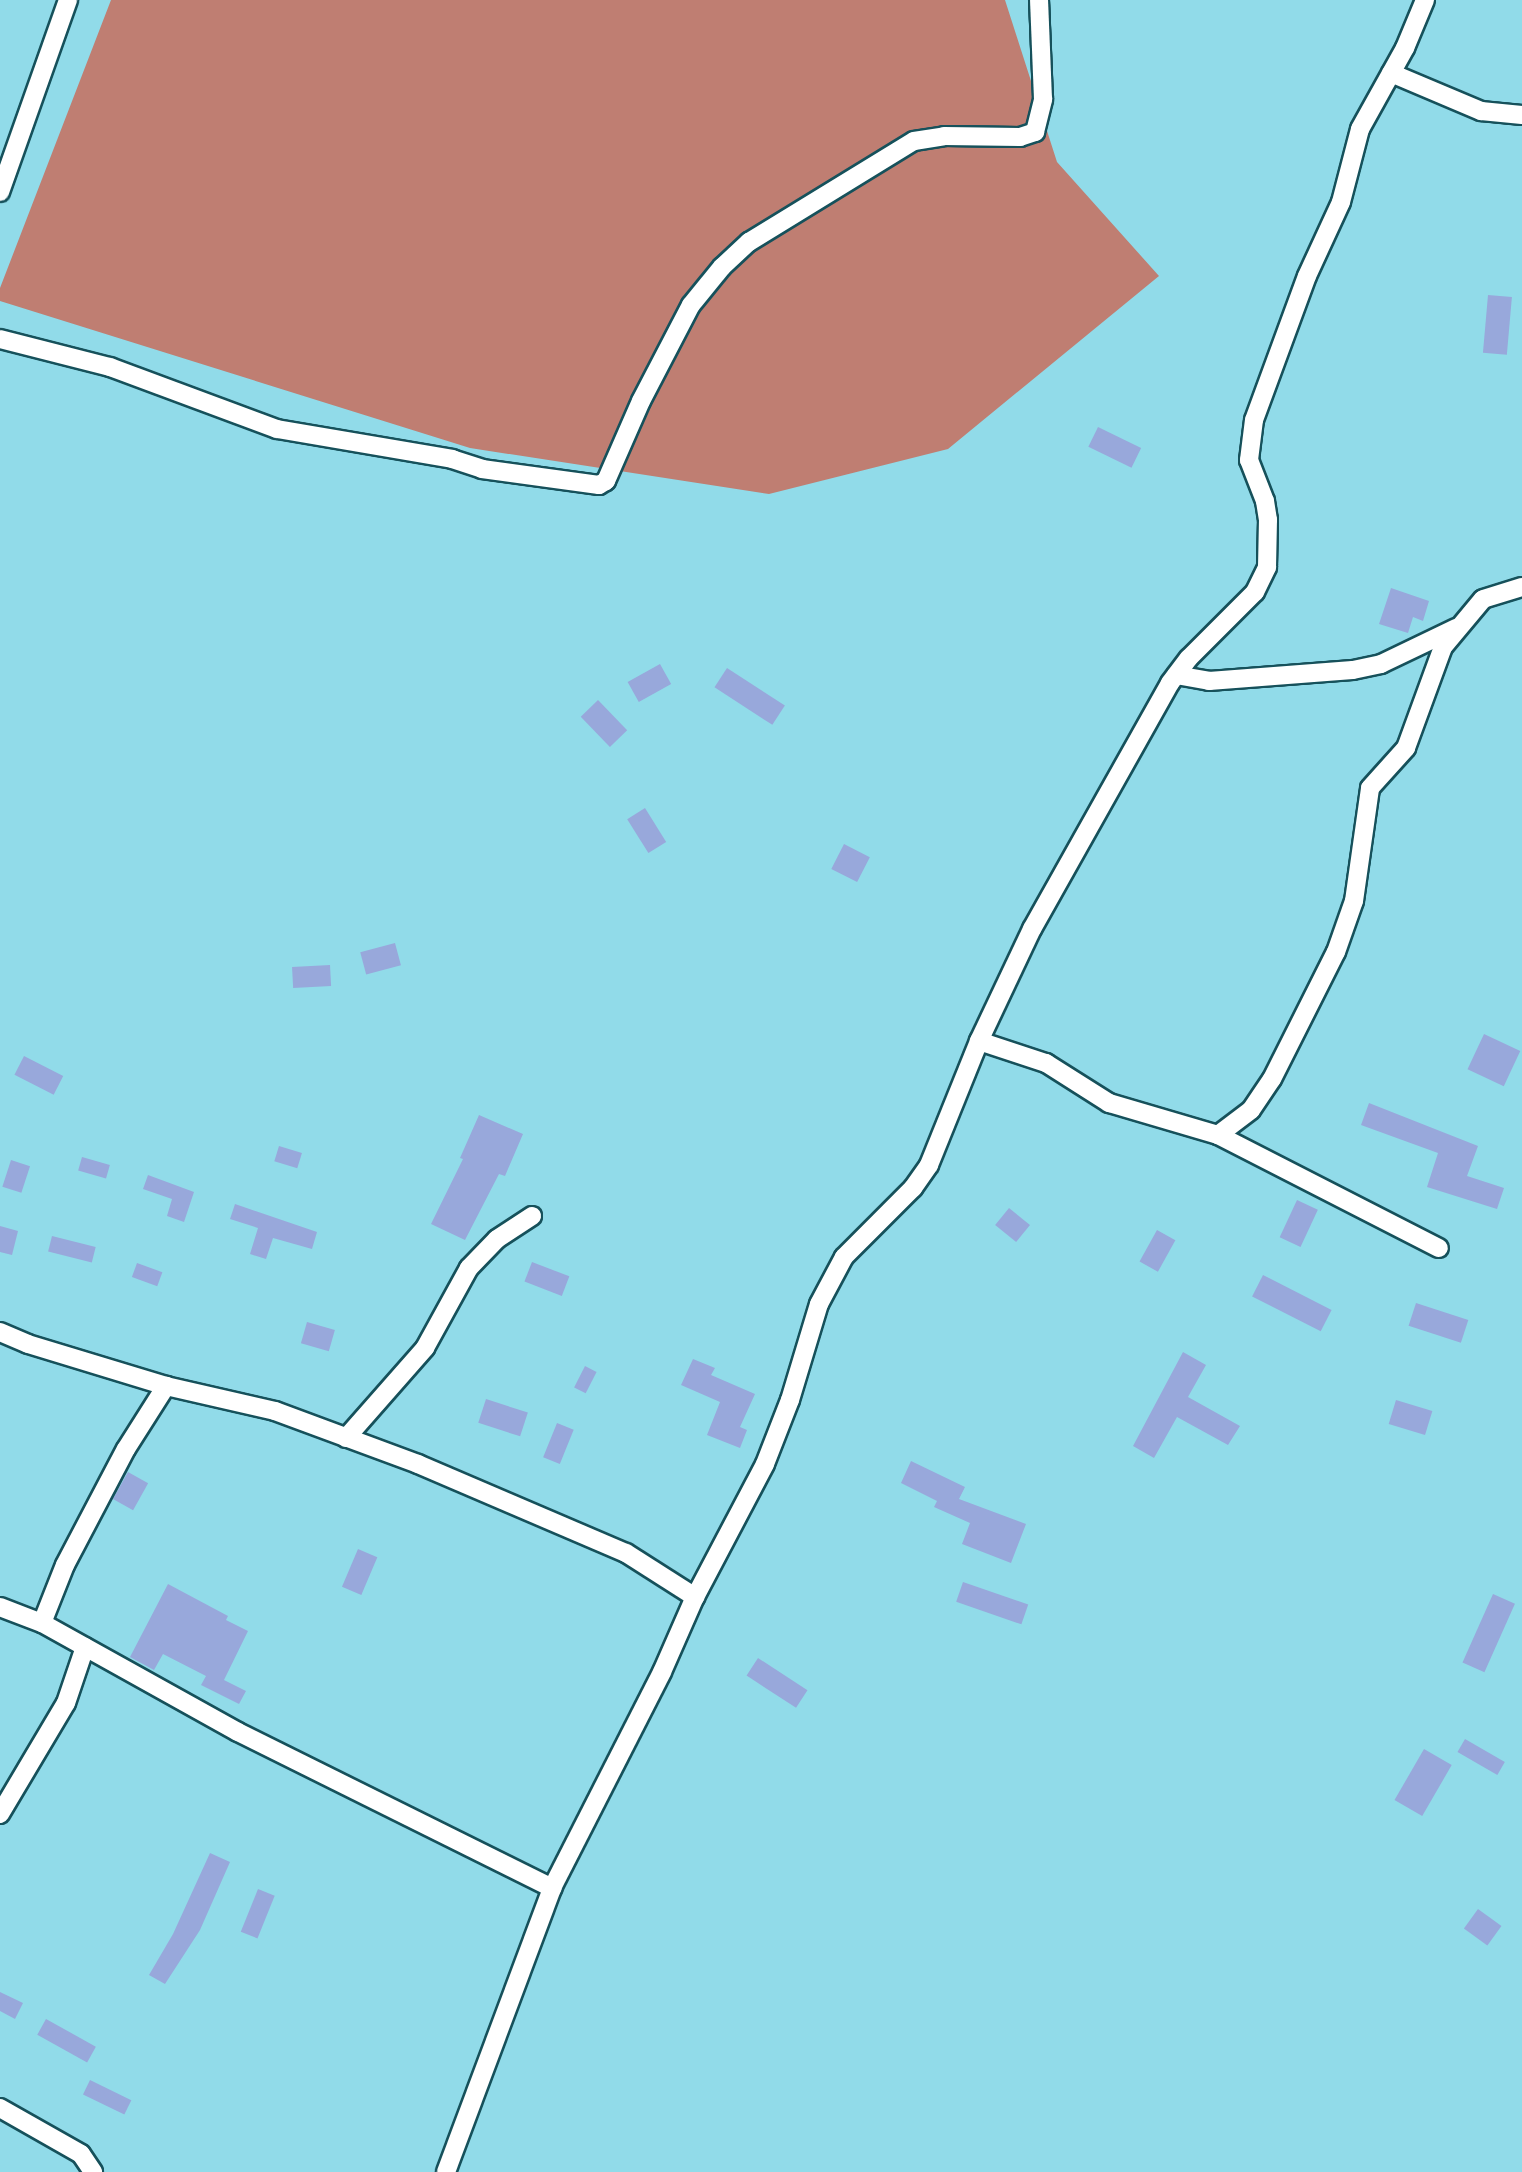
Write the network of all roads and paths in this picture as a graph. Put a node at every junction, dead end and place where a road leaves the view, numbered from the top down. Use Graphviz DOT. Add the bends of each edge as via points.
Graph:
graph roads {
  1 [pos="68,0"];
  2 [pos="1039,0"];
  3 [pos="1425,0"];
  4 [pos="1391,73"];
  5 [pos="1522,115"];
  6 [pos="0,192"];
  7 [pos="0,339"];
  8 [pos="1522,587"];
  9 [pos="1457,628"];
  10 [pos="1176,675"];
  11 [pos="979,1041"];
  12 [pos="1218,1135"];
  13 [pos="532,1216"];
  14 [pos="1439,1248"];
  15 [pos="0,1332"];
  16 [pos="166,1386"];
  17 [pos="346,1438"];
  18 [pos="695,1597"];
  19 [pos="0,1607"];
  20 [pos="42,1623"];
  21 [pos="85,1647"];
  22 [pos="0,1814"];
  23 [pos="552,1888"];
  24 [pos="0,2108"];
  25 [pos="93,2172"];
  26 [pos="446,2172"];
  1 -- 6 [label="street"];
  2 -- 7 [label="street" via="1043,99 1035,132 914,141 749,242 691,305 606,481 599,485 494,471 277,429 110,367"];
  3 -- 4 [label="street"];
  4 -- 5 [label="street" via="1481,111"];
  4 -- 10 [label="street" via="1360,129 1341,202 1307,276 1254,420 1249,460 1265,501 1267,567 1255,592"];
  8 -- 9 [label="street" via="1483,599"];
  9 -- 10 [label="street" via="1381,664 1353,670 1209,681"];
  9 -- 12 [label="street" via="1436,665 1406,748 1370,788 1354,901 1336,952 1272,1079 1251,1110"];
  10 -- 11 [label="street" via="1032,929"];
  11 -- 12 [label="street" via="1046,1063 1109,1103"];
  11 -- 18 [label="street" via="929,1165 844,1257 819,1304 765,1464"];
  12 -- 14 [label="street"];
  13 -- 17 [label="street" via="497,1239 469,1268 425,1348"];
  15 -- 16 [label="street"];
  16 -- 17 [label="street" via="243,1401"];
  16 -- 20 [label="street" via="65,1565"];
  17 -- 18 [label="street" via="626,1553"];
  18 -- 23 [label="street"];
  19 -- 20 [label="street"];
  20 -- 21 [label="street"];
  21 -- 22 [label="street" via="66,1703"];
  21 -- 23 [label="street" via="238,1732"];
  23 -- 26 [label="street"];
  24 -- 25 [label="street" via="81,2154"];
}
